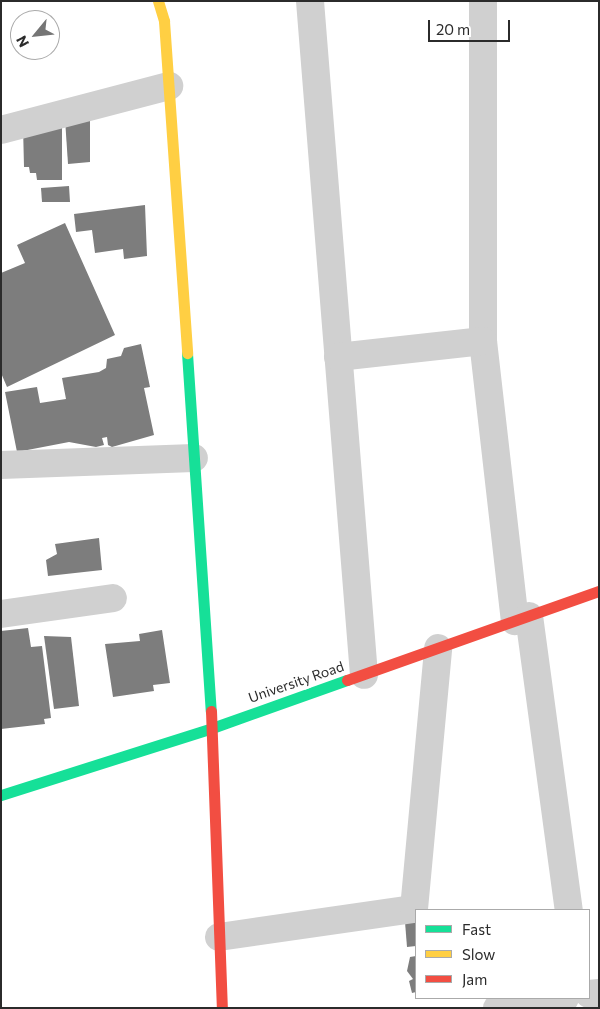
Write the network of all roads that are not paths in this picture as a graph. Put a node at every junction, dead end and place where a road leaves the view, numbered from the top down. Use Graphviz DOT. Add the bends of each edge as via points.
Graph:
graph roads {
  1 [pos="158,1"];
  2 [pos="310,1"];
  3 [pos="483,1"];
  4 [pos="169,86"];
  5 [pos="1,130"];
  6 [pos="482,341"];
  7 [pos="338,357"];
  8 [pos="194,458"];
  9 [pos="1,464"];
  10 [pos="599,591"];
  11 [pos="113,598"];
  12 [pos="1,614"];
  13 [pos="522,619"];
  14 [pos="438,648"];
  15 [pos="364,675"];
  16 [pos="212,728"];
  17 [pos="1,795"];
  18 [pos="569,909"];
  19 [pos="220,937"];
  20 [pos="558,999"];
  21 [pos="222,1008"];
  22 [pos="497,1008"];
  1 -- 4 [label="street" via="164,22"];
  2 -- 7 [label="street"];
  3 -- 6 [label="street"];
  4 -- 5 [label="street"];
  4 -- 8 [label="street"];
  6 -- 7 [label="street"];
  6 -- 13 [label="street"];
  7 -- 15 [label="street"];
  8 -- 9 [label="street"];
  8 -- 16 [label="street"];
  10 -- 13 [label="street, University Road"];
  11 -- 12 [label="street"];
  13 -- 14 [label="street, University Road"];
  13 -- 18 [label="street"];
  14 -- 15 [label="street, University Road"];
  14 -- 19 [label="street" via="414,909"];
  15 -- 16 [label="street, University Road"];
  16 -- 17 [label="street, University Road"];
  16 -- 19 [label="street"];
  19 -- 21 [label="street"];
  20 -- 22 [label="street"];
}
